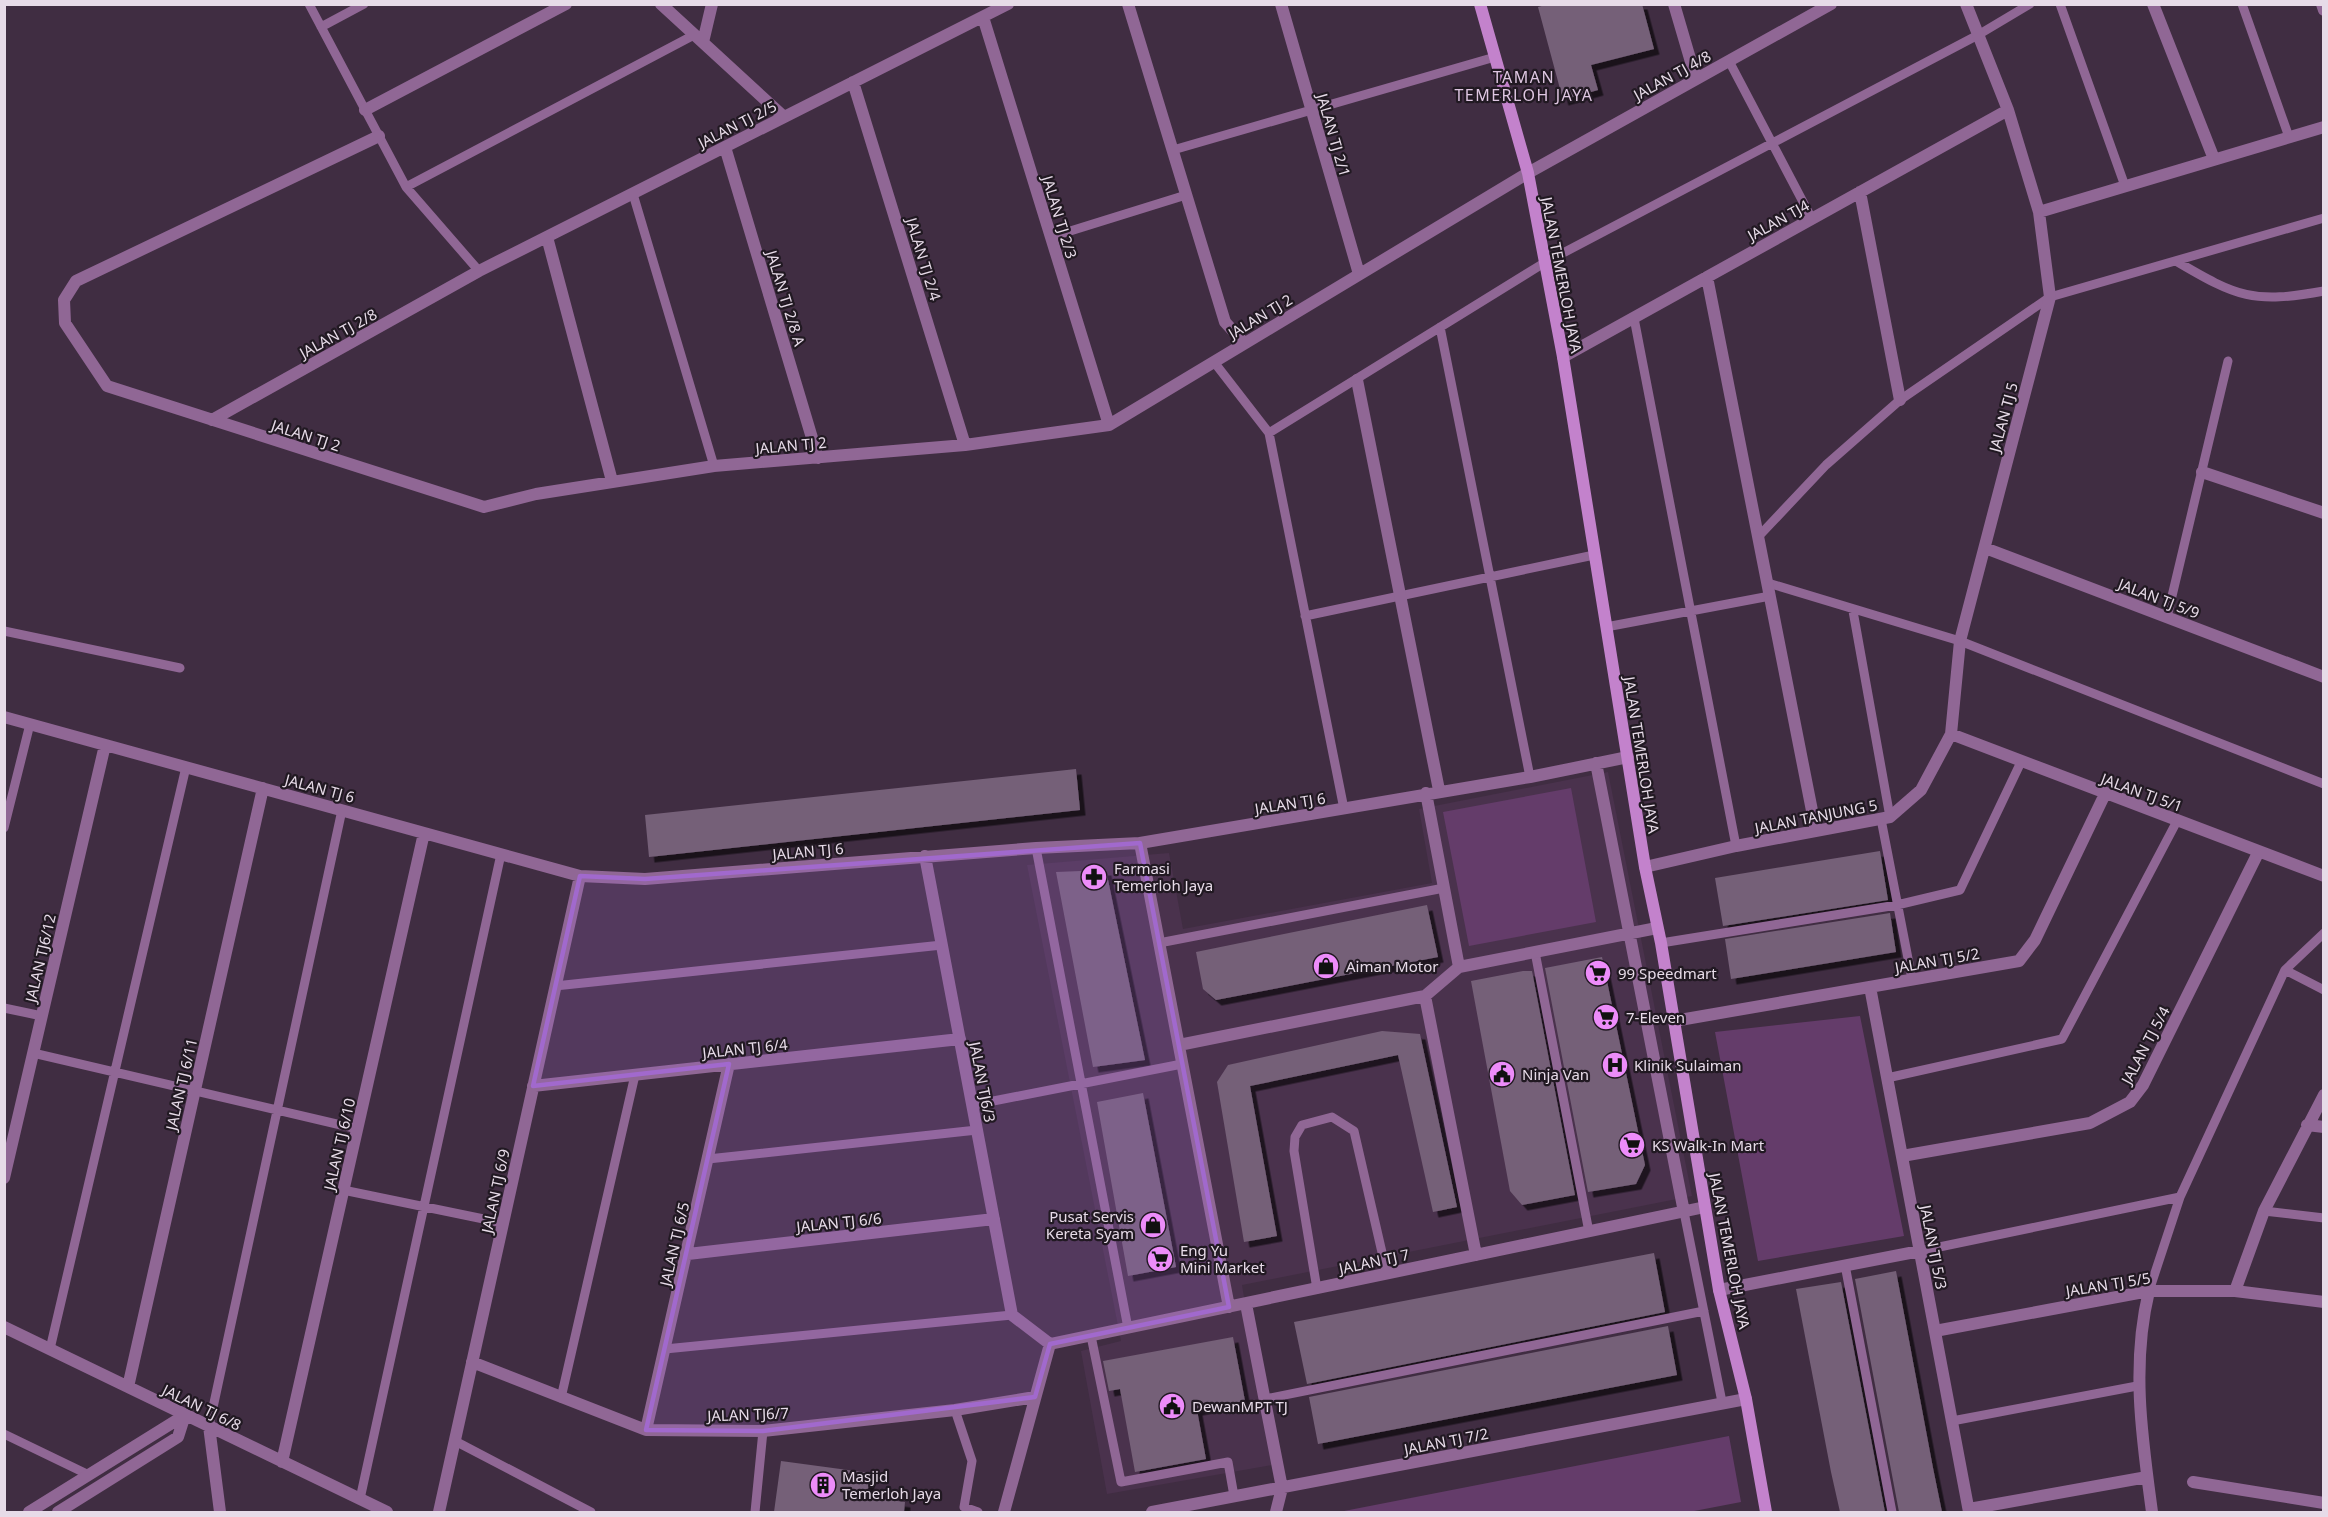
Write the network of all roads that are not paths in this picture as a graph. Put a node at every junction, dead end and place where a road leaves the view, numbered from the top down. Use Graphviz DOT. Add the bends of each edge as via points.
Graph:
graph roads {
  1 [pos="309,4"];
  2 [pos="364,4"];
  3 [pos="566,4"];
  4 [pos="661,4"];
  5 [pos="712,4"];
  6 [pos="1008,4"];
  7 [pos="1128,4"];
  8 [pos="1281,4"];
  9 [pos="1480,4"];
  10 [pos="1674,4"];
  11 [pos="1831,4"];
  12 [pos="1966,4"];
  13 [pos="2031,4"];
  14 [pos="2060,4"];
  15 [pos="2153,4"];
  16 [pos="2242,4"];
  17 [pos="2322,4"];
  18 [pos="2324,10"];
  19 [pos="983,17"];
  20 [pos="321,27"];
  21 [pos="1978,35"];
  22 [pos="699,39"];
  23 [pos="1495,57"];
  24 [pos="1729,61"];
  25 [pos="1696,79"];
  26 [pos="853,82"];
  27 [pos="365,110"];
  28 [pos="1312,110"];
  29 [pos="2008,110"];
  30 [pos="784,117"];
  31 [pos="2324,127"];
  32 [pos="379,136"];
  33 [pos="2289,137"];
  34 [pos="1773,143"];
  35 [pos="725,147"];
  36 [pos="1173,150"];
  37 [pos="2214,159"];
  38 [pos="1528,172"];
  39 [pos="2125,186"];
  40 [pos="406,187"];
  41 [pos="1860,192"];
  42 [pos="633,194"];
  43 [pos="1186,195"];
  44 [pos="2039,212"];
  45 [pos="1812,219"];
  46 [pos="2324,219"];
  47 [pos="547,237"];
  48 [pos="1051,237"];
  49 [pos="2176,261"];
  50 [pos="1544,263"];
  51 [pos="479,271"];
  52 [pos="1359,274"];
  53 [pos="1707,277"];
  54 [pos="2324,291"];
  55 [pos="2050,297"];
  56 [pos="1634,318"];
  57 [pos="1440,327"];
  58 [pos="1244,343"];
  59 [pos="1563,357"];
  60 [pos="2228,361"];
  61 [pos="1214,362"];
  62 [pos="1357,380"];
  63 [pos="1900,400"];
  64 [pos="212,420"];
  65 [pos="1109,425"];
  66 [pos="1269,433"];
  67 [pos="965,445"];
  68 [pos="818,458"];
  69 [pos="714,466"];
  70 [pos="2202,472"];
  71 [pos="612,481"];
  72 [pos="2324,513"];
  73 [pos="1759,536"];
  74 [pos="1985,548"];
  75 [pos="1594,555"];
  76 [pos="1490,578"];
  77 [pos="1769,590"];
  78 [pos="1401,596"];
  79 [pos="1853,611"];
  80 [pos="1690,612"];
  81 [pos="1305,616"];
  82 [pos="2167,617"];
  83 [pos="1606,627"];
  84 [pos="4,632"];
  85 [pos="1960,641"];
  86 [pos="180,668"];
  87 [pos="2324,677"];
  88 [pos="4,717"];
  89 [pos="30,724"];
  90 [pos="1951,734"];
  91 [pos="105,745"];
  92 [pos="1628,757"];
  93 [pos="2021,762"];
  94 [pos="1596,763"];
  95 [pos="186,767"];
  96 [pos="1530,777"];
  97 [pos="2324,784"];
  98 [pos="263,788"];
  99 [pos="1439,790"];
  100 [pos="1425,793"];
  101 [pos="2105,794"];
  102 [pos="1344,809"];
  103 [pos="342,810"];
  104 [pos="1886,818"];
  105 [pos="2177,820"];
  106 [pos="4,828"];
  107 [pos="1816,831"];
  108 [pos="424,833"];
  109 [pos="1140,843"];
  110 [pos="1736,846"];
  111 [pos="1035,848"];
  112 [pos="2258,853"];
  113 [pos="501,854"];
  114 [pos="925,856"];
  115 [pos="1646,867"];
  116 [pos="580,876"];
  117 [pos="2324,876"];
  118 [pos="1444,888"];
  119 [pos="1897,905"];
  120 [pos="1657,928"];
  121 [pos="2324,933"];
  122 [pos="1629,934"];
  123 [pos="1159,943"];
  124 [pos="1661,943"];
  125 [pos="942,945"];
  126 [pos="1535,952"];
  127 [pos="1459,967"];
  128 [pos="2284,970"];
  129 [pos="1912,979"];
  130 [pos="555,986"];
  131 [pos="1870,987"];
  132 [pos="2324,990"];
  133 [pos="1425,996"];
  134 [pos="4,1008"];
  135 [pos="42,1016"];
  136 [pos="1674,1021"];
  137 [pos="960,1039"];
  138 [pos="1179,1045"];
  139 [pos="33,1053"];
  140 [pos="729,1064"];
  141 [pos="1182,1065"];
  142 [pos="116,1074"];
  143 [pos="635,1075"];
  144 [pos="1887,1078"];
  145 [pos="1081,1084"];
  146 [pos="533,1086"];
  147 [pos="195,1090"];
  148 [pos="2324,1095"];
  149 [pos="973,1105"];
  150 [pos="276,1110"];
  151 [pos="2307,1125"];
  152 [pos="2324,1127"];
  153 [pos="358,1129"];
  154 [pos="977,1130"];
  155 [pos="1902,1156"];
  156 [pos="708,1159"];
  157 [pos="4,1178"];
  158 [pos="344,1190"];
  159 [pos="2180,1197"];
  160 [pos="1705,1207"];
  161 [pos="424,1208"];
  162 [pos="2264,1211"];
  163 [pos="1684,1212"];
  164 [pos="2324,1218"];
  165 [pos="994,1220"];
  166 [pos="503,1223"];
  167 [pos="1589,1232"];
  168 [pos="1920,1251"];
  169 [pos="688,1254"];
  170 [pos="1476,1255"];
  171 [pos="1845,1265"];
  172 [pos="1387,1274"];
  173 [pos="1317,1289"];
  174 [pos="1719,1290"];
  175 [pos="2149,1291"];
  176 [pos="2235,1291"];
  177 [pos="2324,1302"];
  178 [pos="1246,1304"];
  179 [pos="1229,1307"];
  180 [pos="1704,1311"];
  181 [pos="1012,1315"];
  182 [pos="4,1327"];
  183 [pos="1128,1328"];
  184 [pos="1935,1331"];
  185 [pos="1090,1336"];
  186 [pos="1050,1344"];
  187 [pos="50,1349"];
  188 [pos="665,1349"];
  189 [pos="472,1362"];
  190 [pos="2137,1386"];
  191 [pos="128,1387"];
  192 [pos="1035,1397"];
  193 [pos="561,1398"];
  194 [pos="1265,1399"];
  195 [pos="1746,1399"];
  196 [pos="1722,1402"];
  197 [pos="955,1410"];
  198 [pos="185,1415"];
  199 [pos="1952,1420"];
  200 [pos="209,1426"];
  201 [pos="646,1430"];
  202 [pos="763,1431"];
  203 [pos="4,1434"];
  204 [pos="455,1441"];
  205 [pos="282,1462"];
  206 [pos="89,1475"];
  207 [pos="2147,1477"];
  208 [pos="2193,1482"];
  209 [pos="1282,1488"];
  210 [pos="1234,1496"];
  211 [pos="360,1499"];
  212 [pos="2324,1503"];
  213 [pos="1191,1509"];
  214 [pos="1969,1511"];
  215 [pos="29,1512"];
  216 [pos="58,1512"];
  217 [pos="220,1512"];
  218 [pos="387,1512"];
  219 [pos="439,1512"];
  220 [pos="591,1512"];
  221 [pos="755,1512"];
  222 [pos="978,1512"];
  223 [pos="1004,1512"];
  224 [pos="1152,1512"];
  225 [pos="1276,1512"];
  226 [pos="1766,1512"];
  227 [pos="1892,1512"];
  228 [pos="2152,1512"];
  1 -- 20 [label="lane"];
  2 -- 20 [label="lane"];
  3 -- 27 [label="street"];
  4 -- 22 [label="street"];
  5 -- 22 [label="street"];
  6 -- 19 [label="street, JALAN TJ 2/5"];
  7 -- 36 [label="street"];
  8 -- 28 [label="street, JALAN TJ 2/1"];
  9 -- 23 [label="street, JALAN TEMERLOH JAYA"];
  10 -- 25 [label="street"];
  11 -- 24 [label="street, JALAN TJ 4/8"];
  12 -- 21 [label="street, JALAN TJ 5"];
  13 -- 21 [label="lane"];
  14 -- 39 [label="lane"];
  15 -- 37 [label="street"];
  16 -- 33 [label="lane"];
  17 -- 18 [label="street"];
  19 -- 26 [label="street, JALAN TJ 2/5"];
  19 -- 48 [label="street, JALAN TJ 2/3"];
  20 -- 27 [label="lane"];
  21 -- 29 [label="street, JALAN TJ 5"];
  21 -- 34 [label="lane"];
  22 -- 30 [label="street"];
  22 -- 40 [label="lane"];
  23 -- 28 [label="lane"];
  23 -- 38 [label="street, JALAN TEMERLOH JAYA"];
  24 -- 25 [label="street, JALAN TJ 4/8"];
  24 -- 34 [label="lane"];
  25 -- 38 [label="street, JALAN TJ 4/8"];
  26 -- 30 [label="street, JALAN TJ 2/5"];
  26 -- 67 [label="street, JALAN TJ 2/4"];
  27 -- 32 [label="lane"];
  28 -- 36 [label="lane"];
  28 -- 52 [label="street, JALAN TJ 2/1"];
  29 -- 41 [label="street, JALAN TJ4"];
  29 -- 44 [label="street, JALAN TJ 5"];
  30 -- 35 [label="street, JALAN TJ 2/5"];
  31 -- 33 [label="street"];
  32 -- 40 [label="lane"];
  32 -- 64 [label="street, JALAN TJ 2" via="76,281 64,300 65,323 106,386"];
  33 -- 37 [label="street"];
  34 -- 45 [label="lane"];
  34 -- 50 [label="lane"];
  35 -- 42 [label="street, JALAN TJ 2/5"];
  35 -- 68 [label="street, JALAN TJ 2/8 A"];
  36 -- 43 [label="street"];
  37 -- 39 [label="street"];
  38 -- 50 [label="street, JALAN TEMERLOH JAYA"];
  38 -- 52 [label="street, JALAN TJ 2"];
  39 -- 44 [label="street"];
  40 -- 51 [label="lane"];
  41 -- 45 [label="street, JALAN TJ4"];
  41 -- 63 [label="street"];
  42 -- 47 [label="street, JALAN TJ 2/5"];
  42 -- 69 [label="lane"];
  43 -- 48 [label="lane"];
  43 -- 58 [label="street" via="1225,322"];
  44 -- 55 [label="street, JALAN TJ 5"];
  45 -- 53 [label="street, JALAN TJ4"];
  46 -- 49 [label="lane"];
  47 -- 51 [label="street, JALAN TJ 2/5"];
  47 -- 71 [label="street"];
  48 -- 65 [label="street, JALAN TJ 2/3"];
  49 -- 54 [label="lane" via="2223,289 2253,297 2286,298"];
  49 -- 55 [label="lane"];
  50 -- 57 [label="lane"];
  50 -- 59 [label="street, JALAN TEMERLOH JAYA"];
  51 -- 64 [label="street, JALAN TJ 2/8"];
  52 -- 58 [label="street, JALAN TJ 2"];
  53 -- 56 [label="street, JALAN TJ4"];
  53 -- 73 [label="street"];
  55 -- 63 [label="lane"];
  55 -- 74 [label="street, JALAN TJ 5"];
  56 -- 59 [label="street, JALAN TJ4"];
  56 -- 80 [label="lane"];
  57 -- 62 [label="lane"];
  57 -- 76 [label="lane"];
  58 -- 61 [label="street, JALAN TJ 2"];
  59 -- 75 [label="street, JALAN TEMERLOH JAYA"];
  60 -- 70 [label="lane"];
  61 -- 65 [label="street, JALAN TJ 2"];
  61 -- 66 [label="lane"];
  62 -- 66 [label="lane"];
  62 -- 78 [label="street"];
  63 -- 73 [label="lane" via="1826,465"];
  64 -- 71 [label="street, JALAN TJ 2" via="484,507"];
  65 -- 67 [label="street, JALAN TJ 2"];
  66 -- 81 [label="lane"];
  67 -- 68 [label="street, JALAN TJ 2"];
  68 -- 69 [label="street, JALAN TJ 2"];
  69 -- 71 [label="street, JALAN TJ 2"];
  70 -- 72 [label="street"];
  70 -- 82 [label="lane"];
  73 -- 77 [label="street"];
  74 -- 82 [label="street, JALAN TJ 5/9"];
  74 -- 85 [label="street, JALAN TJ 5"];
  75 -- 76 [label="lane"];
  75 -- 83 [label="street, JALAN TEMERLOH JAYA"];
  76 -- 78 [label="lane"];
  76 -- 96 [label="lane"];
  77 -- 79 [label="lane"];
  77 -- 80 [label="lane"];
  77 -- 107 [label="street"];
  78 -- 81 [label="lane"];
  78 -- 99 [label="street"];
  79 -- 85 [label="lane"];
  79 -- 104 [label="lane"];
  80 -- 83 [label="lane"];
  80 -- 110 [label="lane"];
  81 -- 102 [label="lane"];
  82 -- 87 [label="street, JALAN TJ 5/9"];
  83 -- 92 [label="street, JALAN TEMERLOH JAYA"];
  84 -- 86 [label="lane"];
  85 -- 90 [label="street, JALAN TJ 5"];
  85 -- 97 [label="lane"];
  88 -- 89 [label="street, JALAN TJ 6"];
  89 -- 91 [label="street, JALAN TJ 6"];
  89 -- 106 [label="lane"];
  90 -- 93 [label="street, JALAN TJ 5/1"];
  90 -- 104 [label="street, JALAN TANJUNG 5" via="1921,790"];
  91 -- 95 [label="street, JALAN TJ 6"];
  91 -- 135 [label="street, JALAN TJ6/12"];
  92 -- 94 [label="street, JALAN TJ 6"];
  92 -- 115 [label="street, JALAN TEMERLOH JAYA"];
  93 -- 101 [label="street, JALAN TJ 5/1"];
  93 -- 119 [label="lane" via="1960,890"];
  94 -- 96 [label="street, JALAN TJ 6"];
  94 -- 122 [label="street"];
  95 -- 98 [label="street, JALAN TJ 6"];
  95 -- 142 [label="lane"];
  96 -- 99 [label="street, JALAN TJ 6"];
  98 -- 103 [label="street, JALAN TJ 6"];
  98 -- 147 [label="street, JALAN TJ 6/11"];
  99 -- 100 [label="street, JALAN TJ 6"];
  100 -- 102 [label="street, JALAN TJ 6"];
  100 -- 118 [label="street"];
  101 -- 105 [label="street, JALAN TJ 5/1"];
  101 -- 129 [label="street, JALAN TJ 5/2" via="2036,940 2019,961"];
  102 -- 109 [label="street, JALAN TJ 6"];
  103 -- 108 [label="street, JALAN TJ 6"];
  103 -- 150 [label="lane"];
  104 -- 107 [label="street, JALAN TANJUNG 5"];
  104 -- 119 [label="lane"];
  105 -- 112 [label="street, JALAN TJ 5/1"];
  105 -- 144 [label="lane" via="2062,1039"];
  107 -- 110 [label="street, JALAN TANJUNG 5"];
  108 -- 113 [label="street, JALAN TJ 6"];
  108 -- 153 [label="street, JALAN TJ 6/10"];
  109 -- 111 [label="street, JALAN TJ 6"];
  109 -- 123 [label="street"];
  110 -- 115 [label="street, JALAN TANJUNG 5"];
  111 -- 114 [label="street, JALAN TJ 6"];
  111 -- 145 [label="lane"];
  112 -- 117 [label="street, JALAN TJ 5/1"];
  112 -- 155 [label="street, JALAN TJ 5/4" via="2143,1085 2130,1102 2090,1123"];
  113 -- 116 [label="street, JALAN TJ 6"];
  113 -- 161 [label="lane"];
  114 -- 116 [label="street, JALAN TJ 6" via="645,879"];
  114 -- 125 [label="street, JALAN TJ6/3"];
  115 -- 120 [label="street, JALAN TEMERLOH JAYA"];
  116 -- 130 [label="street, JALAN TJ 6/9"];
  118 -- 123 [label="lane"];
  118 -- 127 [label="street"];
  119 -- 124 [label="lane"];
  119 -- 129 [label="lane"];
  120 -- 122 [label="street"];
  120 -- 124 [label="street, JALAN TEMERLOH JAYA"];
  121 -- 128 [label="lane"];
  122 -- 126 [label="street"];
  122 -- 163 [label="street"];
  123 -- 138 [label="street"];
  124 -- 136 [label="street, JALAN TEMERLOH JAYA"];
  125 -- 130 [label="lane"];
  125 -- 137 [label="street, JALAN TJ6/3"];
  126 -- 127 [label="street"];
  126 -- 167 [label="lane"];
  127 -- 133 [label="street"];
  128 -- 132 [label="lane"];
  128 -- 159 [label="lane"];
  129 -- 131 [label="street, JALAN TJ 5/2"];
  130 -- 146 [label="street, JALAN TJ 6/9"];
  131 -- 136 [label="street, JALAN TJ 5/2"];
  131 -- 144 [label="street, JALAN TJ 5/3"];
  133 -- 138 [label="street"];
  133 -- 170 [label="street"];
  134 -- 135 [label="lane"];
  135 -- 139 [label="street, JALAN TJ6/12"];
  136 -- 160 [label="street, JALAN TEMERLOH JAYA"];
  137 -- 140 [label="street, JALAN TJ 6/4"];
  137 -- 149 [label="street, JALAN TJ6/3"];
  138 -- 141 [label="street"];
  139 -- 142 [label="lane"];
  139 -- 157 [label="street, JALAN TJ6/12"];
  140 -- 143 [label="street, JALAN TJ 6/4"];
  140 -- 156 [label="street, JALAN TJ 6/5"];
  141 -- 145 [label="lane"];
  141 -- 179 [label="street"];
  142 -- 147 [label="lane"];
  142 -- 187 [label="lane"];
  143 -- 146 [label="street, JALAN TJ 6/4"];
  143 -- 193 [label="lane"];
  144 -- 155 [label="street, JALAN TJ 5/3"];
  145 -- 149 [label="lane"];
  145 -- 183 [label="lane"];
  146 -- 166 [label="street, JALAN TJ 6/9"];
  147 -- 150 [label="lane"];
  147 -- 191 [label="street, JALAN TJ 6/11"];
  148 -- 151 [label="street"];
  149 -- 154 [label="street, JALAN TJ6/3"];
  150 -- 153 [label="lane"];
  150 -- 200 [label="lane"];
  151 -- 152 [label="street"];
  151 -- 162 [label="street"];
  153 -- 158 [label="street, JALAN TJ 6/10"];
  154 -- 156 [label="lane"];
  154 -- 165 [label="street, JALAN TJ6/3"];
  155 -- 168 [label="street, JALAN TJ 5/3"];
  156 -- 169 [label="street, JALAN TJ 6/5"];
  158 -- 161 [label="lane"];
  158 -- 205 [label="street, JALAN TJ 6/10"];
  159 -- 168 [label="lane"];
  159 -- 175 [label="lane"];
  160 -- 163 [label="street, JALAN TJ 7"];
  160 -- 174 [label="street, JALAN TEMERLOH JAYA"];
  161 -- 166 [label="lane"];
  161 -- 211 [label="lane"];
  162 -- 164 [label="lane"];
  162 -- 176 [label="street"];
  163 -- 167 [label="street, JALAN TJ 7"];
  163 -- 180 [label="lane"];
  165 -- 169 [label="street, JALAN TJ 6/6"];
  165 -- 181 [label="street, JALAN TJ6/3"];
  166 -- 189 [label="street, JALAN TJ 6/9"];
  167 -- 170 [label="street, JALAN TJ 7"];
  168 -- 171 [label="street"];
  168 -- 184 [label="street, JALAN TJ 5/3"];
  169 -- 188 [label="street, JALAN TJ 6/5"];
  170 -- 172 [label="street, JALAN TJ 7"];
  171 -- 174 [label="street"];
  171 -- 227 [label="lane"];
  172 -- 173 [label="street, JALAN TJ 7"];
  172 -- 173 [label="lane" via="1354,1131 1332,1117 1302,1125 1295,1137"];
  173 -- 178 [label="street, JALAN TJ 7"];
  174 -- 195 [label="street, JALAN TEMERLOH JAYA"];
  175 -- 176 [label="street, JALAN TJ 5/5"];
  175 -- 184 [label="street, JALAN TJ 5/5"];
  175 -- 190 [label="street" via="2139,1345"];
  176 -- 177 [label="street, JALAN TJ 5/5"];
  178 -- 179 [label="street, JALAN TJ 7"];
  178 -- 194 [label="street"];
  179 -- 183 [label="street, JALAN TJ 7"];
  180 -- 194 [label="lane"];
  180 -- 196 [label="lane"];
  181 -- 186 [label="street"];
  181 -- 188 [label="lane"];
  182 -- 187 [label="street, JALAN TJ 6/8"];
  183 -- 185 [label="street, JALAN TJ 7"];
  184 -- 199 [label="street, JALAN TJ 5/3"];
  185 -- 186 [label="street, JALAN TJ 7"];
  185 -- 210 [label="lane" via="1121,1482 1228,1462"];
  186 -- 192 [label="street"];
  187 -- 191 [label="street, JALAN TJ 6/8"];
  188 -- 201 [label="street, JALAN TJ 6/5"];
  189 -- 193 [label="street, JALAN TJ6/7"];
  189 -- 204 [label="street, JALAN TJ 6/9"];
  190 -- 199 [label="lane"];
  190 -- 207 [label="street"];
  191 -- 198 [label="street, JALAN TJ 6/8"];
  192 -- 197 [label="street, JALAN TJ6/7"];
  192 -- 223 [label="street"];
  193 -- 201 [label="street, JALAN TJ6/7"];
  194 -- 209 [label="street"];
  195 -- 196 [label="street, JALAN TJ 7/2"];
  195 -- 226 [label="street, JALAN TEMERLOH JAYA"];
  196 -- 209 [label="street, JALAN TJ 7/2"];
  197 -- 202 [label="street, JALAN TJ6/7"];
  197 -- 222 [label="lane" via="972,1461 964,1508"];
  198 -- 200 [label="street, JALAN TJ 6/8"];
  198 -- 206 [label="street"];
  198 -- 216 [label="street" via="178,1437"];
  199 -- 214 [label="street, JALAN TJ 5/3"];
  200 -- 205 [label="street, JALAN TJ 6/8"];
  200 -- 217 [label="street"];
  201 -- 202 [label="street, JALAN TJ6/7"];
  202 -- 221 [label="lane"];
  203 -- 206 [label="lane"];
  204 -- 219 [label="street, JALAN TJ 6/9"];
  204 -- 220 [label="lane"];
  205 -- 211 [label="street, JALAN TJ 6/8"];
  206 -- 215 [label="street"];
  207 -- 214 [label="street"];
  207 -- 228 [label="street"];
  208 -- 212 [label="street"];
  209 -- 210 [label="street, JALAN TJ 7/2"];
  209 -- 225 [label="street"];
  210 -- 213 [label="street, JALAN TJ 7/2"];
  211 -- 218 [label="street, JALAN TJ 6/8"];
  213 -- 224 [label="street, JALAN TJ 7/2"];
}
